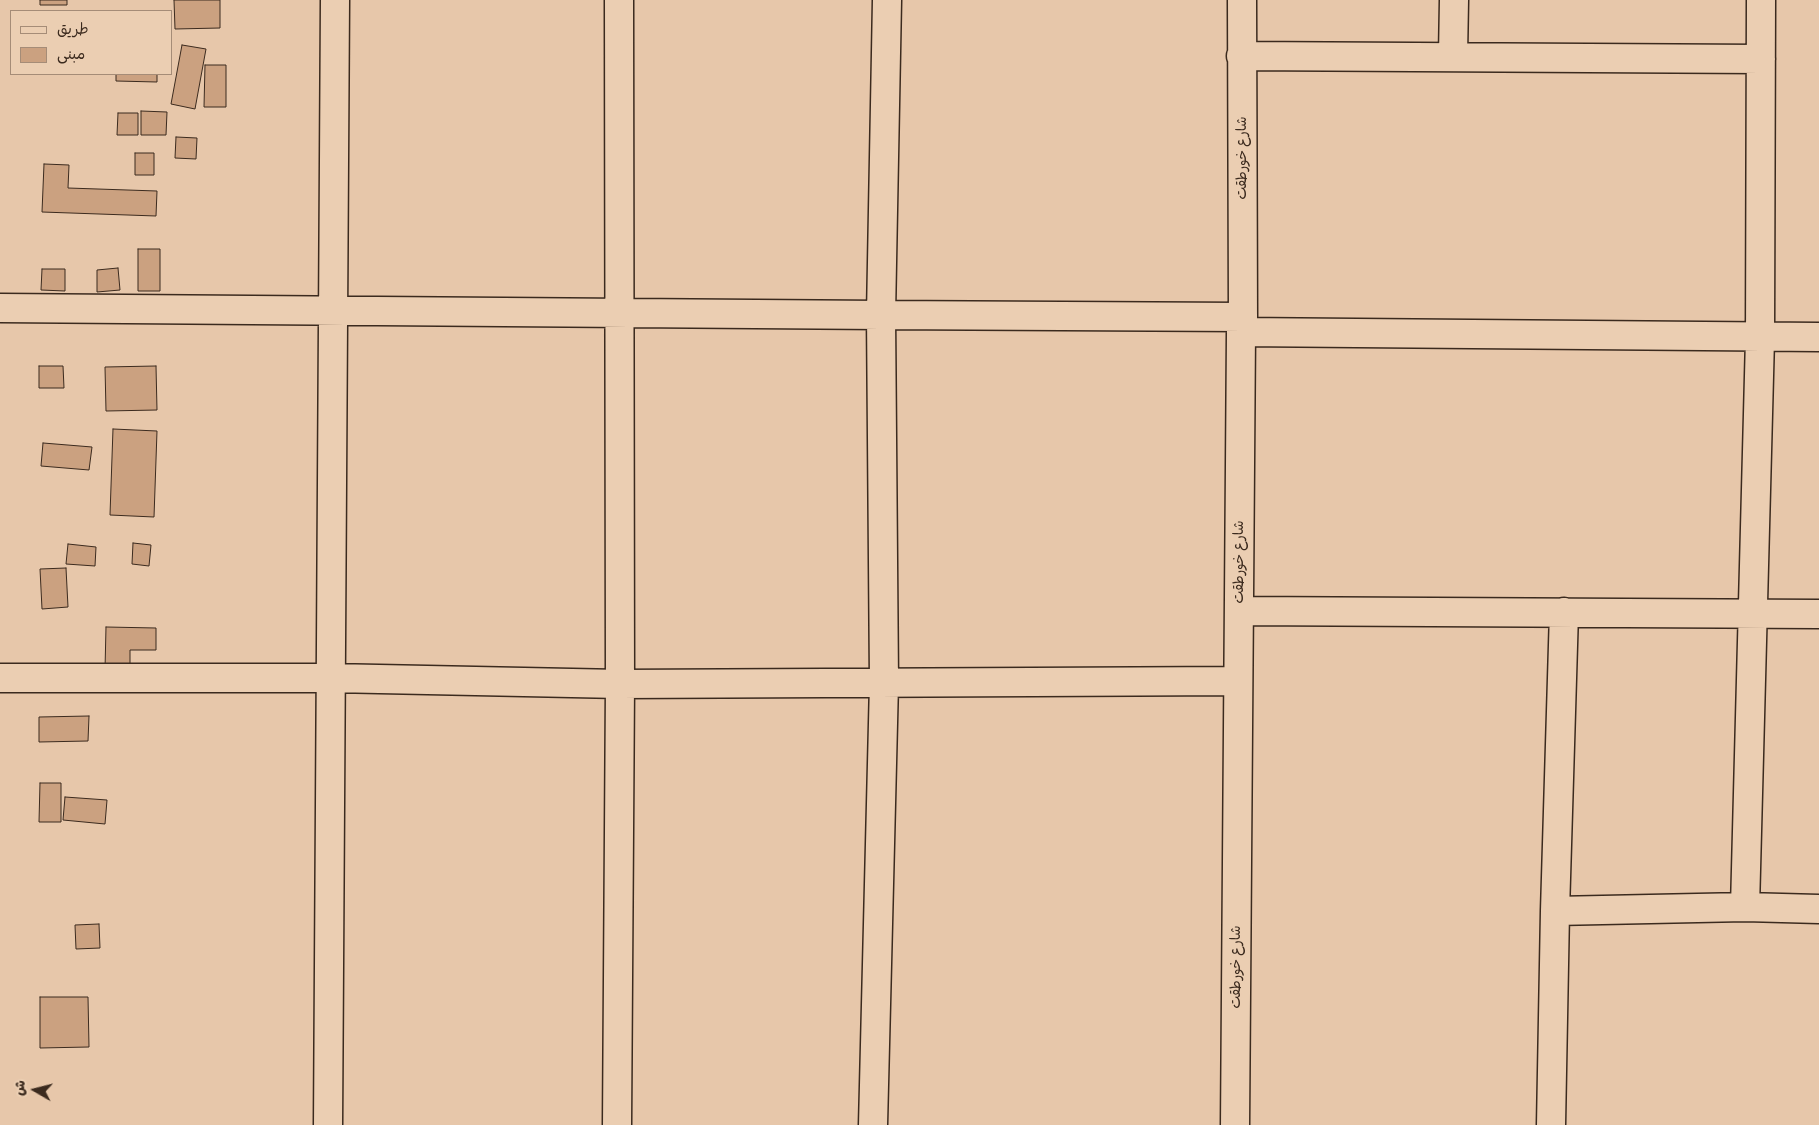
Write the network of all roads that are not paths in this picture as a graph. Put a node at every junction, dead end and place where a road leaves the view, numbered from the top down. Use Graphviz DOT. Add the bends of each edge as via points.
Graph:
graph roads {
  1 [pos="335,0"];
  2 [pos="618,0"];
  3 [pos="887,0"];
  4 [pos="1242,0"];
  5 [pos="1454,0"];
  6 [pos="1761,0"];
  7 [pos="1241,56"];
  8 [pos="1454,56"];
  9 [pos="1761,59"];
  10 [pos="0,308"];
  11 [pos="332,310"];
  12 [pos="619,312"];
  13 [pos="881,315"];
  14 [pos="1242,324"];
  15 [pos="1819,337"];
  16 [pos="1760,338"];
  17 [pos="1239,611"];
  18 [pos="1564,612"];
  19 [pos="1752,614"];
  20 [pos="1819,614"];
  21 [pos="0,678"];
  22 [pos="331,678"];
  23 [pos="1238,681"];
  24 [pos="884,683"];
  25 [pos="620,684"];
  26 [pos="1744,907"];
  27 [pos="1819,909"];
  28 [pos="1555,911"];
  29 [pos="328,1125"];
  30 [pos="617,1125"];
  31 [pos="873,1125"];
  32 [pos="1235,1125"];
  33 [pos="1551,1125"];
  1 -- 11 [label="street"];
  2 -- 12 [label="street"];
  3 -- 13 [label="street"];
  4 -- 7 [label="street, شارع خورطقت"];
  5 -- 8 [label="street"];
  6 -- 9 [label="street"];
  7 -- 8 [label="street"];
  7 -- 14 [label="street, شارع خورطقت"];
  8 -- 9 [label="street"];
  9 -- 16 [label="street"];
  10 -- 11 [label="street"];
  11 -- 12 [label="street"];
  11 -- 22 [label="street"];
  12 -- 13 [label="street"];
  12 -- 25 [label="street"];
  13 -- 14 [label="street"];
  13 -- 24 [label="street"];
  14 -- 16 [label="street"];
  14 -- 17 [label="street, شارع خورطقت"];
  15 -- 16 [label="street"];
  16 -- 19 [label="street"];
  17 -- 18 [label="street"];
  17 -- 23 [label="street, شارع خورطقت"];
  18 -- 19 [label="street"];
  18 -- 28 [label="street"];
  19 -- 20 [label="street"];
  19 -- 26 [label="street"];
  21 -- 22 [label="street"];
  22 -- 25 [label="street"];
  22 -- 29 [label="street"];
  23 -- 24 [label="street"];
  23 -- 32 [label="street, شارع خورطقت"];
  24 -- 25 [label="street"];
  24 -- 31 [label="street"];
  25 -- 30 [label="street"];
  26 -- 27 [label="street"];
  26 -- 28 [label="street"];
  28 -- 33 [label="street"];
}
